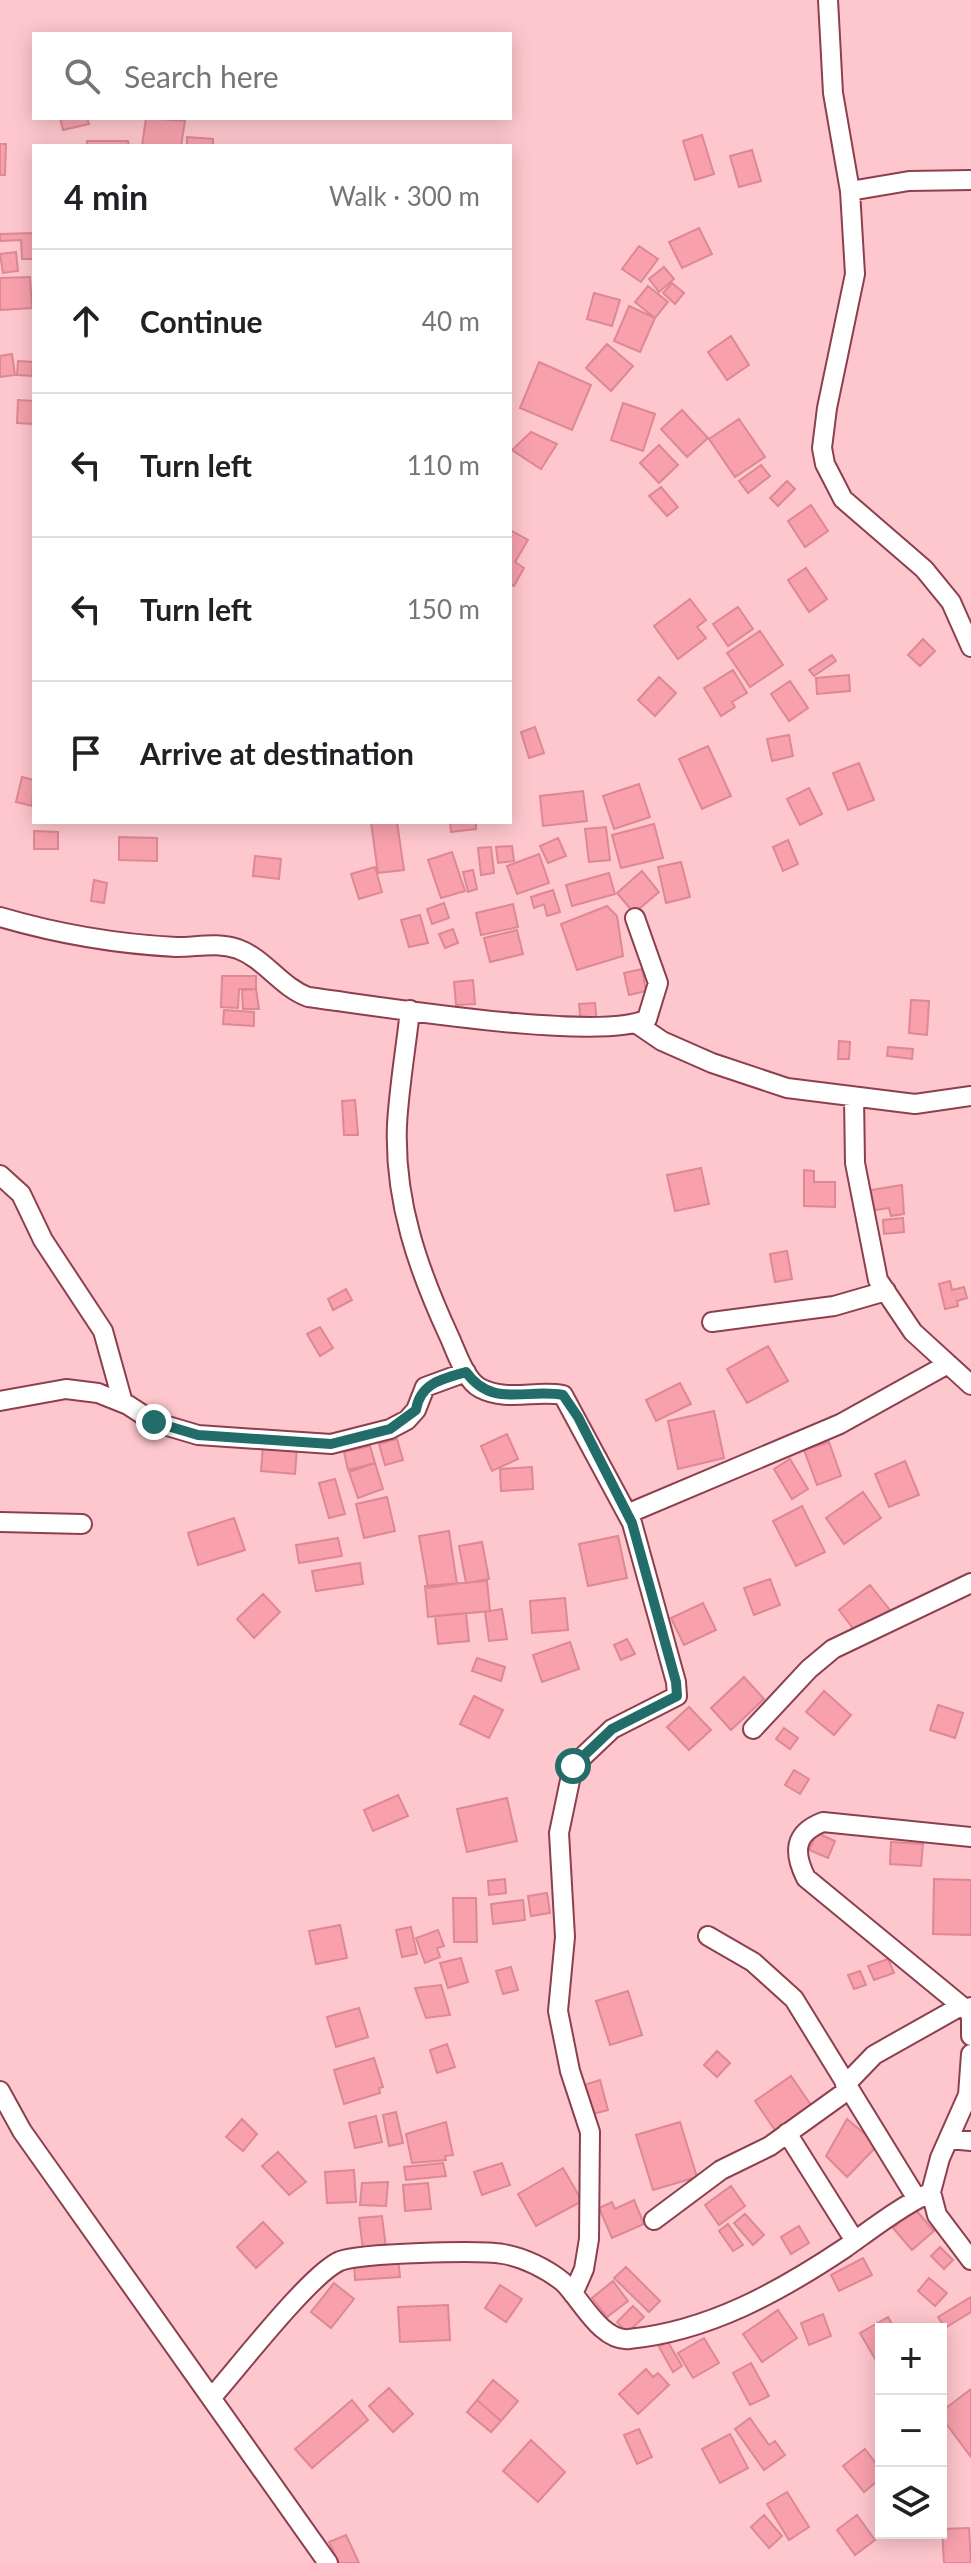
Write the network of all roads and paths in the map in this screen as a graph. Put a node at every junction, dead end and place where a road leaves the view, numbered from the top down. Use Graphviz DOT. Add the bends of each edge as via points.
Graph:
graph roads {
  1 [pos="828,0"];
  2 [pos="971,180"];
  3 [pos="850,191"];
  4 [pos="971,647"];
  5 [pos="0,917"];
  6 [pos="635,918"];
  7 [pos="410,1010"];
  8 [pos="637,1024"];
  9 [pos="971,1096"];
  10 [pos="854,1097"];
  11 [pos="0,1175"];
  12 [pos="886,1291"];
  13 [pos="712,1322"];
  14 [pos="948,1364"];
  15 [pos="466,1372"];
  16 [pos="971,1385"];
  17 [pos="0,1401"];
  18 [pos="123,1403"];
  19 [pos="627,1514"];
  20 [pos="0,1522"];
  21 [pos="82,1524"];
  22 [pos="971,1583"];
  23 [pos="753,1729"];
  24 [pos="971,1837"];
  25 [pos="708,1936"];
  26 [pos="967,2008"];
  27 [pos="971,2036"];
  28 [pos="971,2054"];
  29 [pos="846,2087"];
  30 [pos="0,2091"];
  31 [pos="787,2133"];
  32 [pos="949,2139"];
  33 [pos="971,2141"];
  34 [pos="924,2195"];
  35 [pos="654,2220"];
  36 [pos="855,2241"];
  37 [pos="969,2251"];
  38 [pos="573,2294"];
  39 [pos="212,2397"];
  40 [pos="328,2563"];
  1 -- 3 [label="street" via="833,93"];
  2 -- 3 [label="street" via="909,181"];
  3 -- 4 [label="street" via="855,274 827,408 825,464 843,499 924,569 951,602"];
  5 -- 7 [label="street" via="66,936 228,947 258,962 288,990 308,997"];
  6 -- 8 [label="street" via="658,983 647,1019"];
  7 -- 8 [label="street" via="491,1020 626,1028"];
  7 -- 15 [label="street" via="397,1125 405,1219 425,1284"];
  8 -- 10 [label="street" via="712,1063 787,1088"];
  9 -- 10 [label="street" via="915,1104"];
  10 -- 12 [label="street" via="855,1163 878,1280"];
  11 -- 18 [label="street" via="21,1194 43,1240 103,1331"];
  12 -- 13 [label="street" via="834,1306"];
  12 -- 14 [label="street" via="913,1332"];
  14 -- 16 [label="street"];
  14 -- 19 [label="street" via="887,1401 784,1451"];
  15 -- 18 [label="street" via="425,1387 416,1410 398,1425 331,1444 198,1435 154,1422"];
  15 -- 19 [label="street" via="477,1387 509,1396 563,1395"];
  17 -- 18 [label="street" via="66,1389"];
  19 -- 38 [label="street" via="677,1696 612,1729 573,1766 559,1833 565,1937 558,2011 590,2132 589,2239"];
  20 -- 21 [label="street"];
  22 -- 23 [label="street" via="833,1649"];
  24 -- 26 [label="street" via="823,1822 807,1828 797,1841 806,1878"];
  25 -- 29 [label="street" via="753,1962 794,1999"];
  26 -- 27 [label="street"];
  26 -- 29 [label="street" via="874,2055"];
  28 -- 32 [label="street" via="968,2095"];
  29 -- 31 [label="street"];
  29 -- 34 [label="street" via="877,2128 904,2181"];
  30 -- 39 [label="street" via="22,2131"];
  31 -- 35 [label="street" via="721,2170"];
  31 -- 36 [label="street"];
  32 -- 33 [label="street"];
  32 -- 34 [label="street"];
  34 -- 36 [label="street"];
  34 -- 37 [label="street"];
  36 -- 38 [label="street" via="737,2312 643,2336 617,2339"];
  38 -- 39 [label="street" via="535,2264 503,2254 368,2255 339,2261 312,2284"];
  39 -- 40 [label="street"];
}
